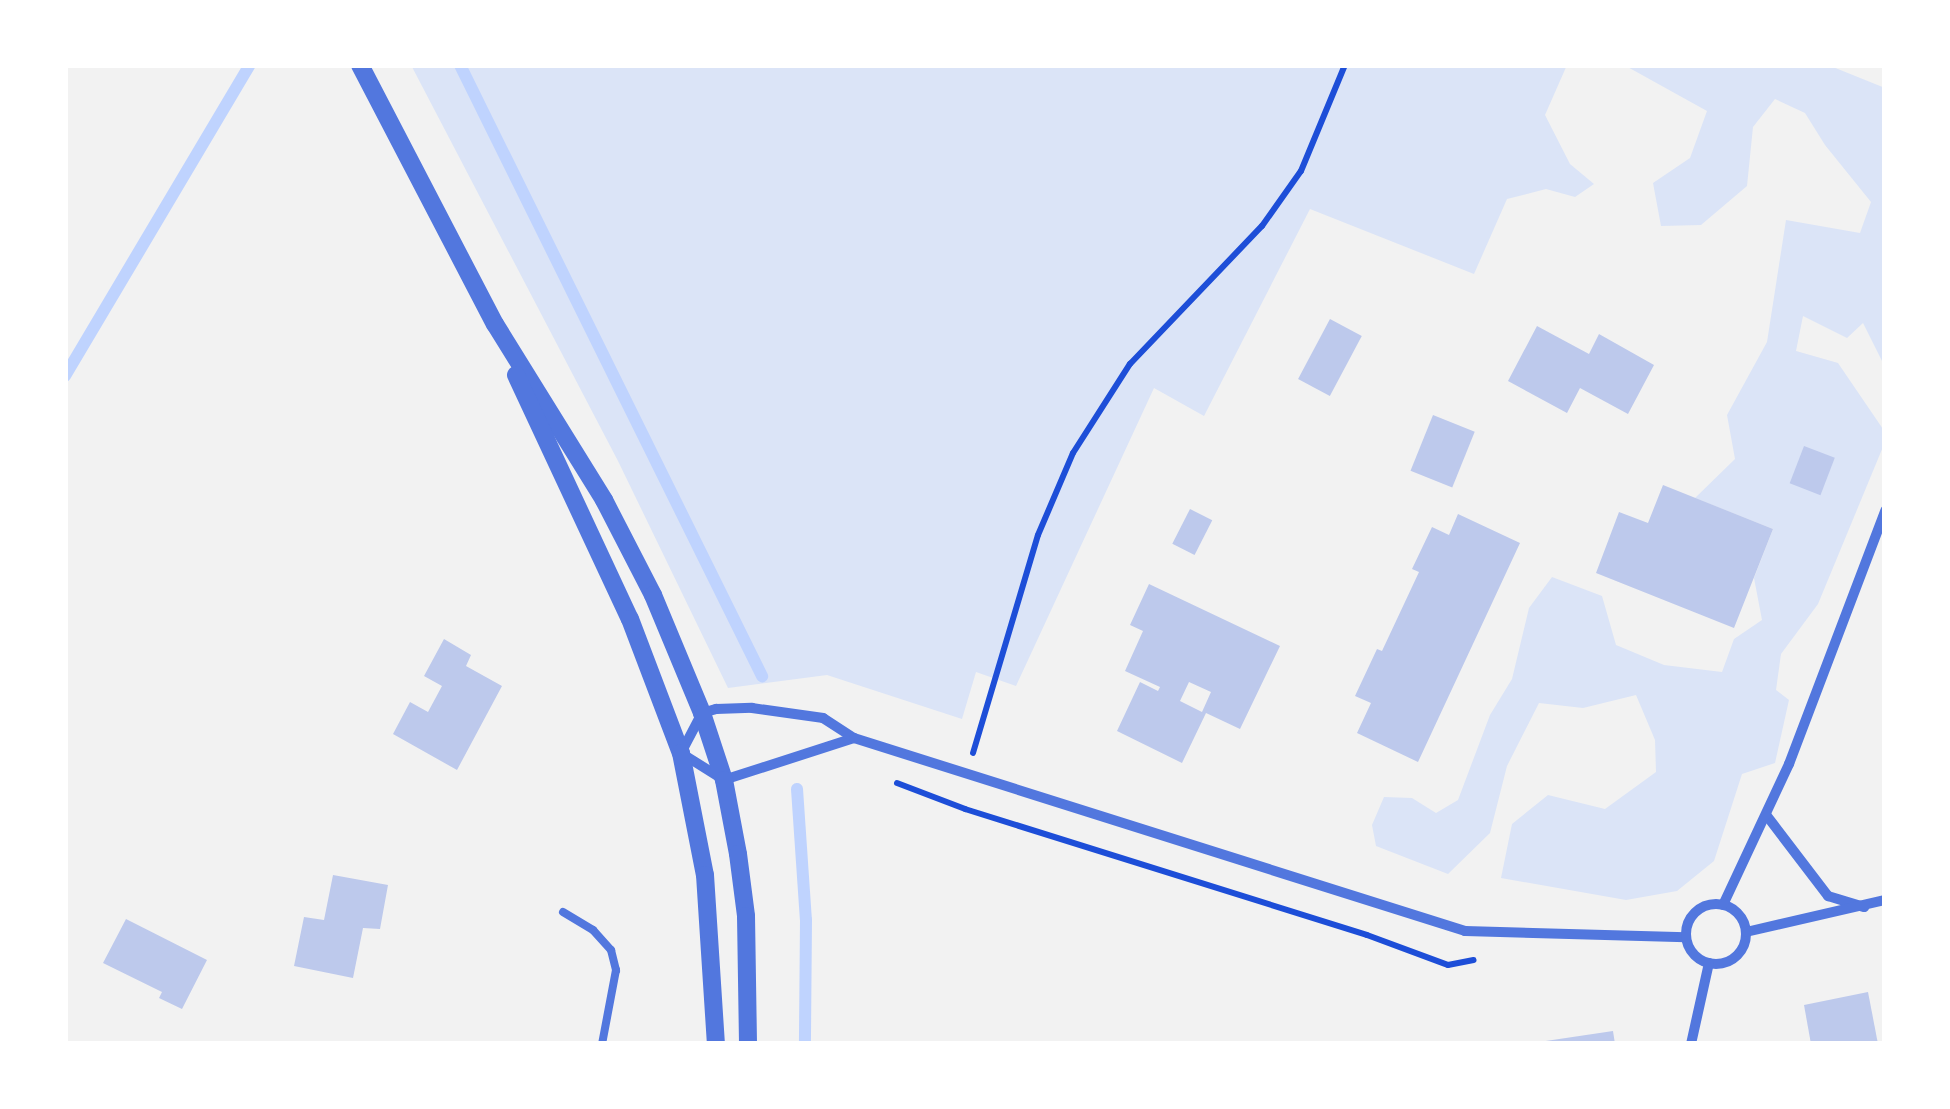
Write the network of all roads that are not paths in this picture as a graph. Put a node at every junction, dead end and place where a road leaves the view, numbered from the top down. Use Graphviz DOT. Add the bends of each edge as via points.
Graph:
graph roads {
  1 [pos="360,65"];
  2 [pos="495,324"];
  3 [pos="1885,511"];
  4 [pos="702,714"];
  5 [pos="854,738"];
  6 [pos="681,754"];
  7 [pos="724,780"];
  8 [pos="1767,816"];
  9 [pos="1885,900"];
  10 [pos="1723,905"];
  11 [pos="1864,907"];
  12 [pos="563,912"];
  13 [pos="1746,932"];
  14 [pos="1686,936"];
  15 [pos="1708,964"];
  16 [pos="602,1044"];
  17 [pos="716,1044"];
  18 [pos="748,1044"];
  19 [pos="1691,1044"];
  1 -- 2 [label="street"];
  2 -- 4 [label="street" via="654,594"];
  2 -- 6 [label="street" via="630,619"];
  3 -- 8 [label="street"];
  4 -- 5 [label="street" via="752,708 823,718"];
  4 -- 6 [label="street"];
  4 -- 7 [label="street"];
  5 -- 7 [label="street"];
  5 -- 14 [label="street" via="1464,931"];
  6 -- 7 [label="street"];
  6 -- 17 [label="street" via="705,874"];
  7 -- 18 [label="street" via="746,916"];
  8 -- 10 [label="street"];
  8 -- 11 [label="street" via="1828,896"];
  9 -- 11 [label="street"];
  10 -- 13 [label="street" via="1739,914"];
  10 -- 14 [label="street" via="1696,911"];
  11 -- 13 [label="street"];
  12 -- 16 [label="lane" via="612,950 616,970"];
  13 -- 15 [label="street" via="1736,958"];
  14 -- 15 [label="street" via="1693,954"];
  15 -- 19 [label="street"];
}
